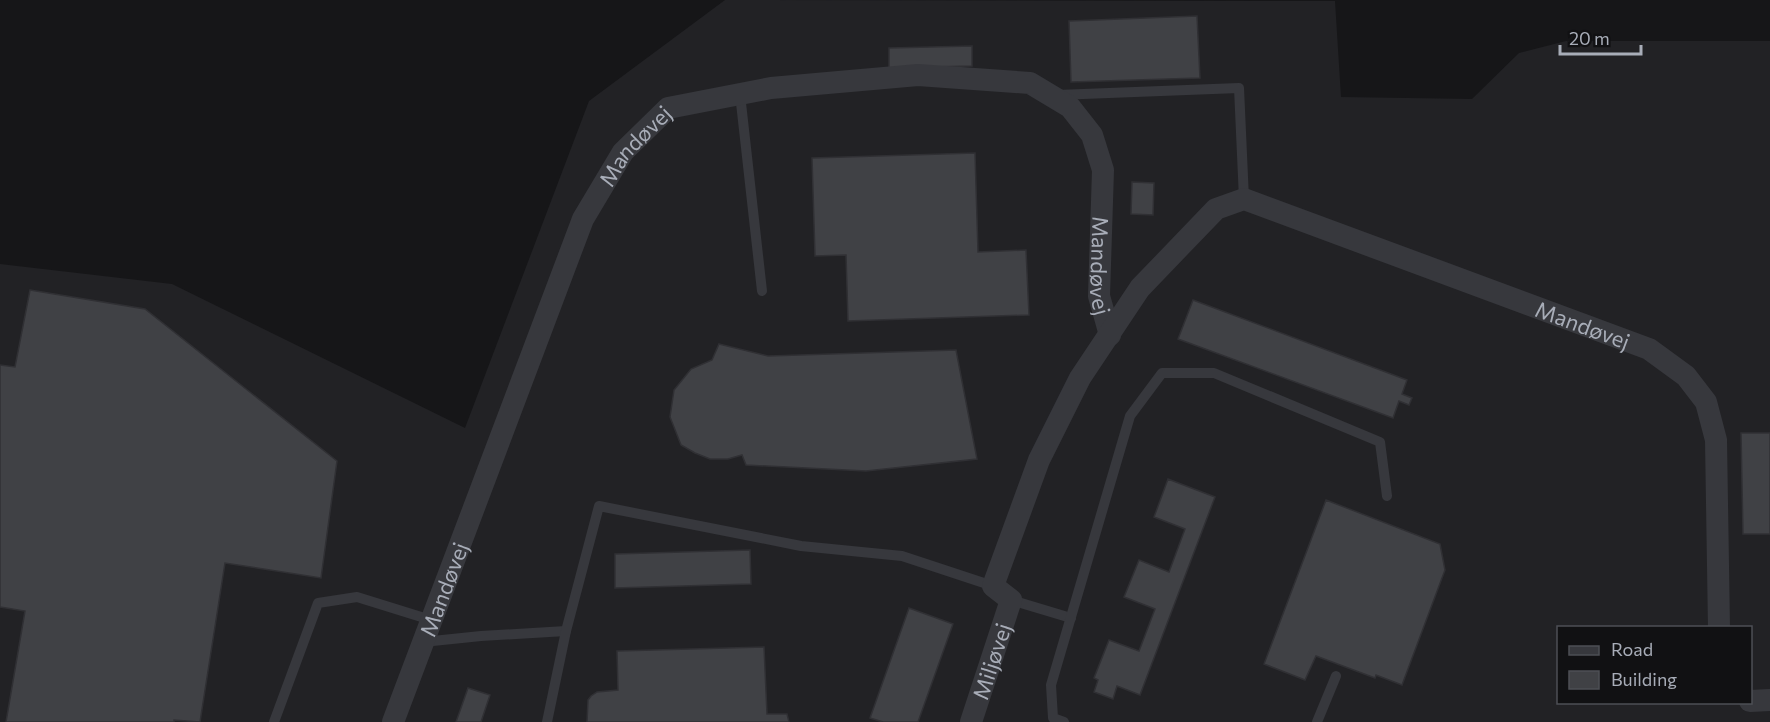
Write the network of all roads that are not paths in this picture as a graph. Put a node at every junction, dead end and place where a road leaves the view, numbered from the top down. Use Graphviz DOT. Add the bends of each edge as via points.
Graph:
graph roads {
  1 [pos="740,94"];
  2 [pos="1050,95"];
  3 [pos="1244,199"];
  4 [pos="762,291"];
  5 [pos="1110,334"];
  6 [pos="1387,496"];
  7 [pos="1002,593"];
  8 [pos="1071,618"];
  9 [pos="431,620"];
  10 [pos="1719,626"];
  11 [pos="566,631"];
  12 [pos="423,642"];
  13 [pos="1336,676"];
  14 [pos="1770,700"];
  15 [pos="1752,701"];
  16 [pos="274,722"];
  17 [pos="393,722"];
  18 [pos="547,722"];
  19 [pos="970,722"];
  20 [pos="1064,722"];
  21 [pos="1317,722"];
  1 -- 2 [label="street, Mandøvej" via="918,75 1030,83"];
  1 -- 4 [label="lane"];
  1 -- 9 [label="street, Mandøvej" via="668,108 623,152 583,219"];
  2 -- 3 [label="lane" via="1239,88"];
  2 -- 5 [label="street, Mandøvej" via="1070,107 1092,135 1103,170 1099,296"];
  3 -- 5 [label="street, Mandøvej" via="1216,209 1140,288"];
  3 -- 10 [label="street, Mandøvej" via="1649,349 1686,376 1706,402 1716,440"];
  5 -- 7 [label="street, Mandøvej" via="1080,378 1039,460"];
  6 -- 8 [label="lane" via="1380,442 1214,373 1162,373 1130,416"];
  7 -- 8 [label="lane"];
  7 -- 11 [label="lane" via="902,556 801,546 599,506"];
  7 -- 19 [label="street, Miljøvej"];
  8 -- 20 [label="lane" via="1051,686 1053,718"];
  9 -- 12 [label="street, Mandøvej"];
  9 -- 16 [label="lane" via="357,597 318,603"];
  11 -- 12 [label="lane"];
  11 -- 18 [label="lane"];
  12 -- 17 [label="street, Mandøvej"];
  13 -- 21 [label="lane"];
  14 -- 15 [label="street"];
}
